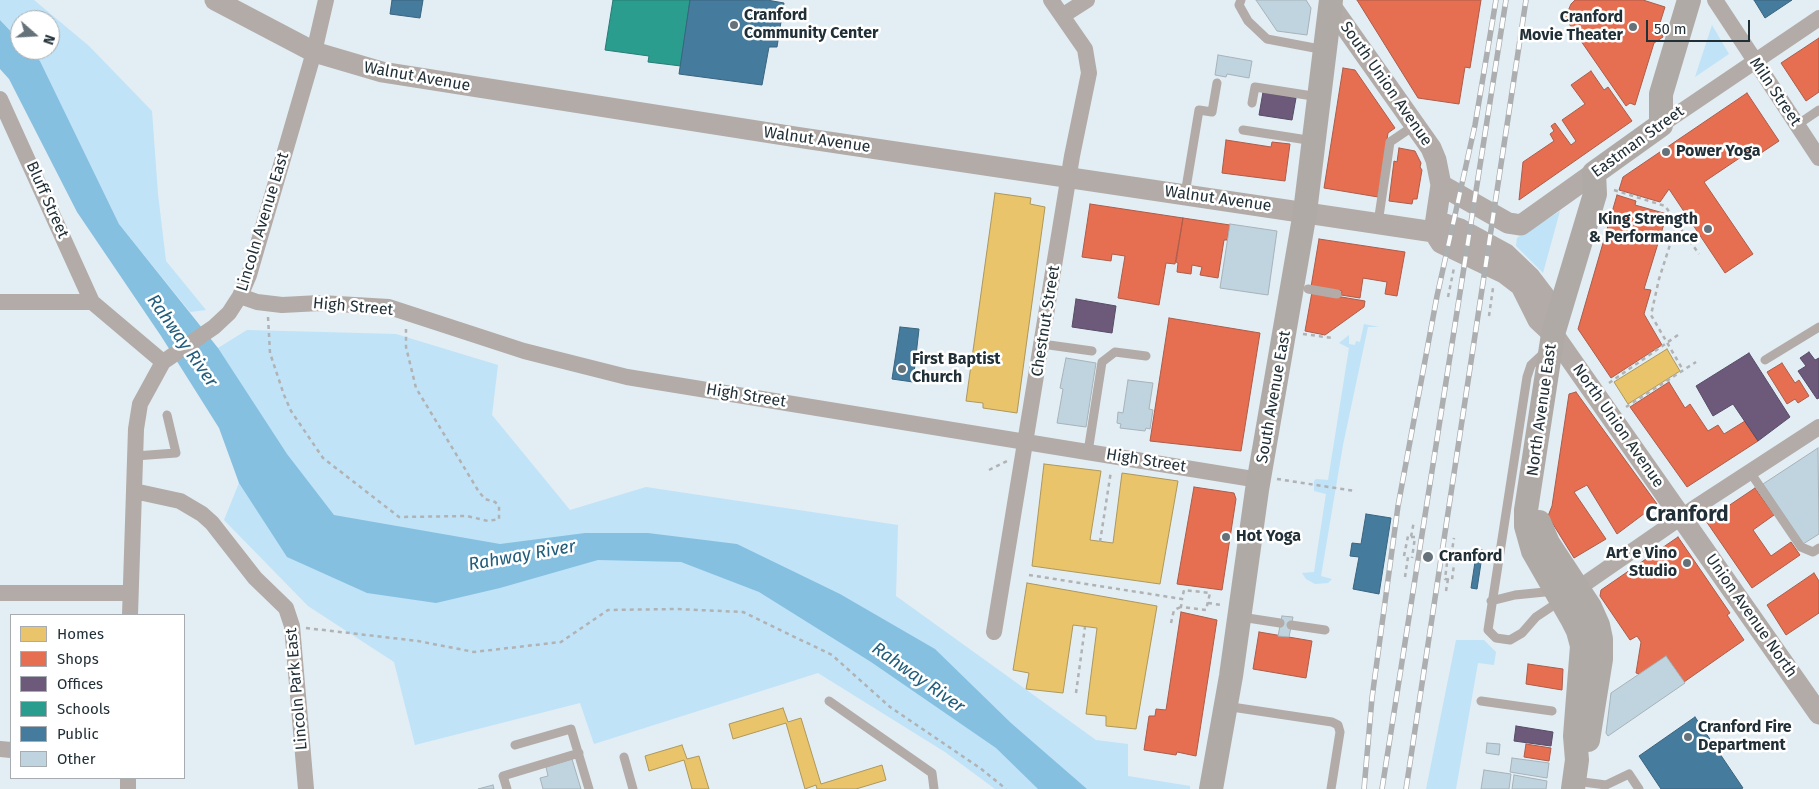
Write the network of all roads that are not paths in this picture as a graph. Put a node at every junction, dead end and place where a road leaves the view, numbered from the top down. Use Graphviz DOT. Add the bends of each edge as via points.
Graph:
graph roads {
  1 [pos="215,0"];
  2 [pos="326,0"];
  3 [pos="1051,0"];
  4 [pos="1087,0"];
  5 [pos="1240,0"];
  6 [pos="1715,0"];
  7 [pos="1686,1"];
  8 [pos="1329,2"];
  9 [pos="1062,16"];
  10 [pos="1819,18"];
  11 [pos="1325,50"];
  12 [pos="314,52"];
  13 [pos="1754,61"];
  14 [pos="1217,83"];
  15 [pos="1319,97"];
  16 [pos="0,99"];
  17 [pos="1252,103"];
  18 [pos="1819,110"];
  19 [pos="1415,125"];
  20 [pos="1661,125"];
  21 [pos="1797,125"];
  22 [pos="1243,130"];
  23 [pos="1314,142"];
  24 [pos="1819,158"];
  25 [pos="1594,173"];
  26 [pos="1069,178"];
  27 [pos="1447,189"];
  28 [pos="1185,194"];
  29 [pos="1305,212"];
  30 [pos="1378,223"];
  31 [pos="1434,232"];
  32 [pos="1308,290"];
  33 [pos="1337,294"];
  34 [pos="240,296"];
  35 [pos="0,302"];
  36 [pos="92,302"];
  37 [pos="1819,327"];
  38 [pos="1552,340"];
  39 [pos="1042,344"];
  40 [pos="1092,351"];
  41 [pos="1146,356"];
  42 [pos="165,360"];
  43 [pos="1765,360"];
  44 [pos="168,415"];
  45 [pos="1819,427"];
  46 [pos="1026,442"];
  47 [pos="1088,452"];
  48 [pos="135,456"];
  49 [pos="1750,472"];
  50 [pos="1268,480"];
  51 [pos="134,491"];
  52 [pos="1682,518"];
  53 [pos="1819,548"];
  54 [pos="0,593"];
  55 [pos="130,593"];
  56 [pos="1565,593"];
  57 [pos="1491,602"];
  58 [pos="1230,611"];
  59 [pos="130,614"];
  60 [pos="1280,623"];
  61 [pos="1291,625"];
  62 [pos="1325,630"];
  63 [pos="994,632"];
  64 [pos="829,701"];
  65 [pos="1481,701"];
  66 [pos="1225,706"];
  67 [pos="1552,711"];
  68 [pos="1819,714"];
  69 [pos="515,745"];
  70 [pos="579,753"];
  71 [pos="624,757"];
  72 [pos="1575,777"];
  73 [pos="306,789"];
  74 [pos="506,789"];
  75 [pos="589,789"];
  76 [pos="633,789"];
  77 [pos="934,789"];
  78 [pos="1211,789"];
  79 [pos="1330,789"];
  80 [pos="1639,789"];
  1 -- 12 [label="street, Walnut Avenue"];
  2 -- 12 [label="street, Lincoln Avenue East"];
  3 -- 9 [label="street, Chestnut Street"];
  4 -- 9 [label="street"];
  5 -- 11 [label="lane" via="1239,5 1248,21 1267,39"];
  6 -- 13 [label="street, Miln Street"];
  7 -- 20 [label="main road" via="1661,94"];
  8 -- 11 [label="main road, South Avenue East"];
  8 -- 19 [label="street, South Union Avenue"];
  9 -- 26 [label="street, Chestnut Street" via="1085,49 1089,73"];
  10 -- 13 [label="street, Eastman Street"];
  11 -- 15 [label="main road, South Avenue East"];
  12 -- 26 [label="street, Walnut Avenue" via="382,72"];
  12 -- 34 [label="street, Lincoln Avenue East" via="249,275"];
  13 -- 20 [label="street, Eastman Street"];
  13 -- 21 [label="street, Miln Street"];
  14 -- 28 [label="lane" via="1212,112 1199,110"];
  15 -- 17 [label="lane" via="1255,87"];
  15 -- 23 [label="main road, South Avenue East"];
  16 -- 36 [label="street, Bluff Street"];
  18 -- 21 [label="lane"];
  19 -- 27 [label="street, South Union Avenue" via="1434,154"];
  19 -- 30 [label="lane" via="1390,142"];
  20 -- 25 [label="main road, Eastman Street"];
  21 -- 24 [label="street, Miln Street"];
  22 -- 23 [label="lane"];
  23 -- 29 [label="main road, South Avenue East"];
  25 -- 27 [label="street, Eastman Street" via="1521,225 1508,223"];
  25 -- 38 [label="main road, North Avenue East" via="1595,194"];
  26 -- 28 [label="street, Walnut Avenue"];
  26 -- 39 [label="street, Chestnut Street"];
  27 -- 31 [label="street, South Union Avenue"];
  28 -- 29 [label="street, Walnut Avenue"];
  29 -- 30 [label="street, Walnut Avenue"];
  29 -- 50 [label="main road, South Avenue East"];
  30 -- 31 [label="street, Walnut Avenue"];
  31 -- 38 [label="street, North Union Avenue" via="1441,243 1522,286 1538,320"];
  32 -- 33 [label="lane"];
  34 -- 42 [label="street, Lincoln Avenue East" via="230,313 214,327"];
  34 -- 46 [label="street, High Street" via="282,305 379,306 524,351 627,377"];
  35 -- 36 [label="street"];
  36 -- 42 [label="street"];
  37 -- 43 [label="lane"];
  38 -- 52 [label="street, North Union Avenue"];
  38 -- 56 [label="main road, North Avenue East" via="1526,526 1533,551"];
  38 -- 57 [label="lane" via="1531,365 1527,377"];
  39 -- 40 [label="lane"];
  39 -- 46 [label="street, Chestnut Street"];
  41 -- 47 [label="lane" via="1115,352 1102,362"];
  42 -- 48 [label="street, Lincoln Avenue East" via="140,404"];
  44 -- 48 [label="lane" via="176,453"];
  45 -- 49 [label="street"];
  46 -- 47 [label="street, High Street"];
  46 -- 63 [label="street, Chestnut Street"];
  47 -- 50 [label="street, High Street"];
  48 -- 51 [label="street, Lincoln Avenue East"];
  49 -- 52 [label="street"];
  49 -- 53 [label="lane" via="1801,548 1813,552"];
  50 -- 58 [label="main road, South Avenue East"];
  51 -- 55 [label="street, Lincoln Avenue East"];
  51 -- 73 [label="street, Lincoln Park East" via="180,501 207,519 255,578 286,608 292,626"];
  52 -- 56 [label="street"];
  52 -- 68 [label="street, Union Avenue North"];
  54 -- 55 [label="street"];
  55 -- 59 [label="street, Lincoln Avenue East"];
  56 -- 57 [label="lane" via="1515,595"];
  56 -- 57 [label="lane" via="1510,640 1496,638 1488,630"];
  56 -- 72 [label="main road, North Avenue East" via="1582,646"];
  58 -- 60 [label="lane"];
  58 -- 66 [label="main road, South Avenue East"];
  61 -- 62 [label="lane"];
  64 -- 77 [label="lane" via="932,773"];
  65 -- 67 [label="lane"];
  66 -- 78 [label="main road, South Avenue East"];
  66 -- 79 [label="lane" via="1338,725 1340,732"];
  69 -- 70 [label="lane" via="572,729"];
  70 -- 74 [label="lane" via="503,776"];
  70 -- 75 [label="lane"];
  71 -- 76 [label="lane"];
  72 -- 80 [label="lane" via="1606,785 1628,774"];
}
